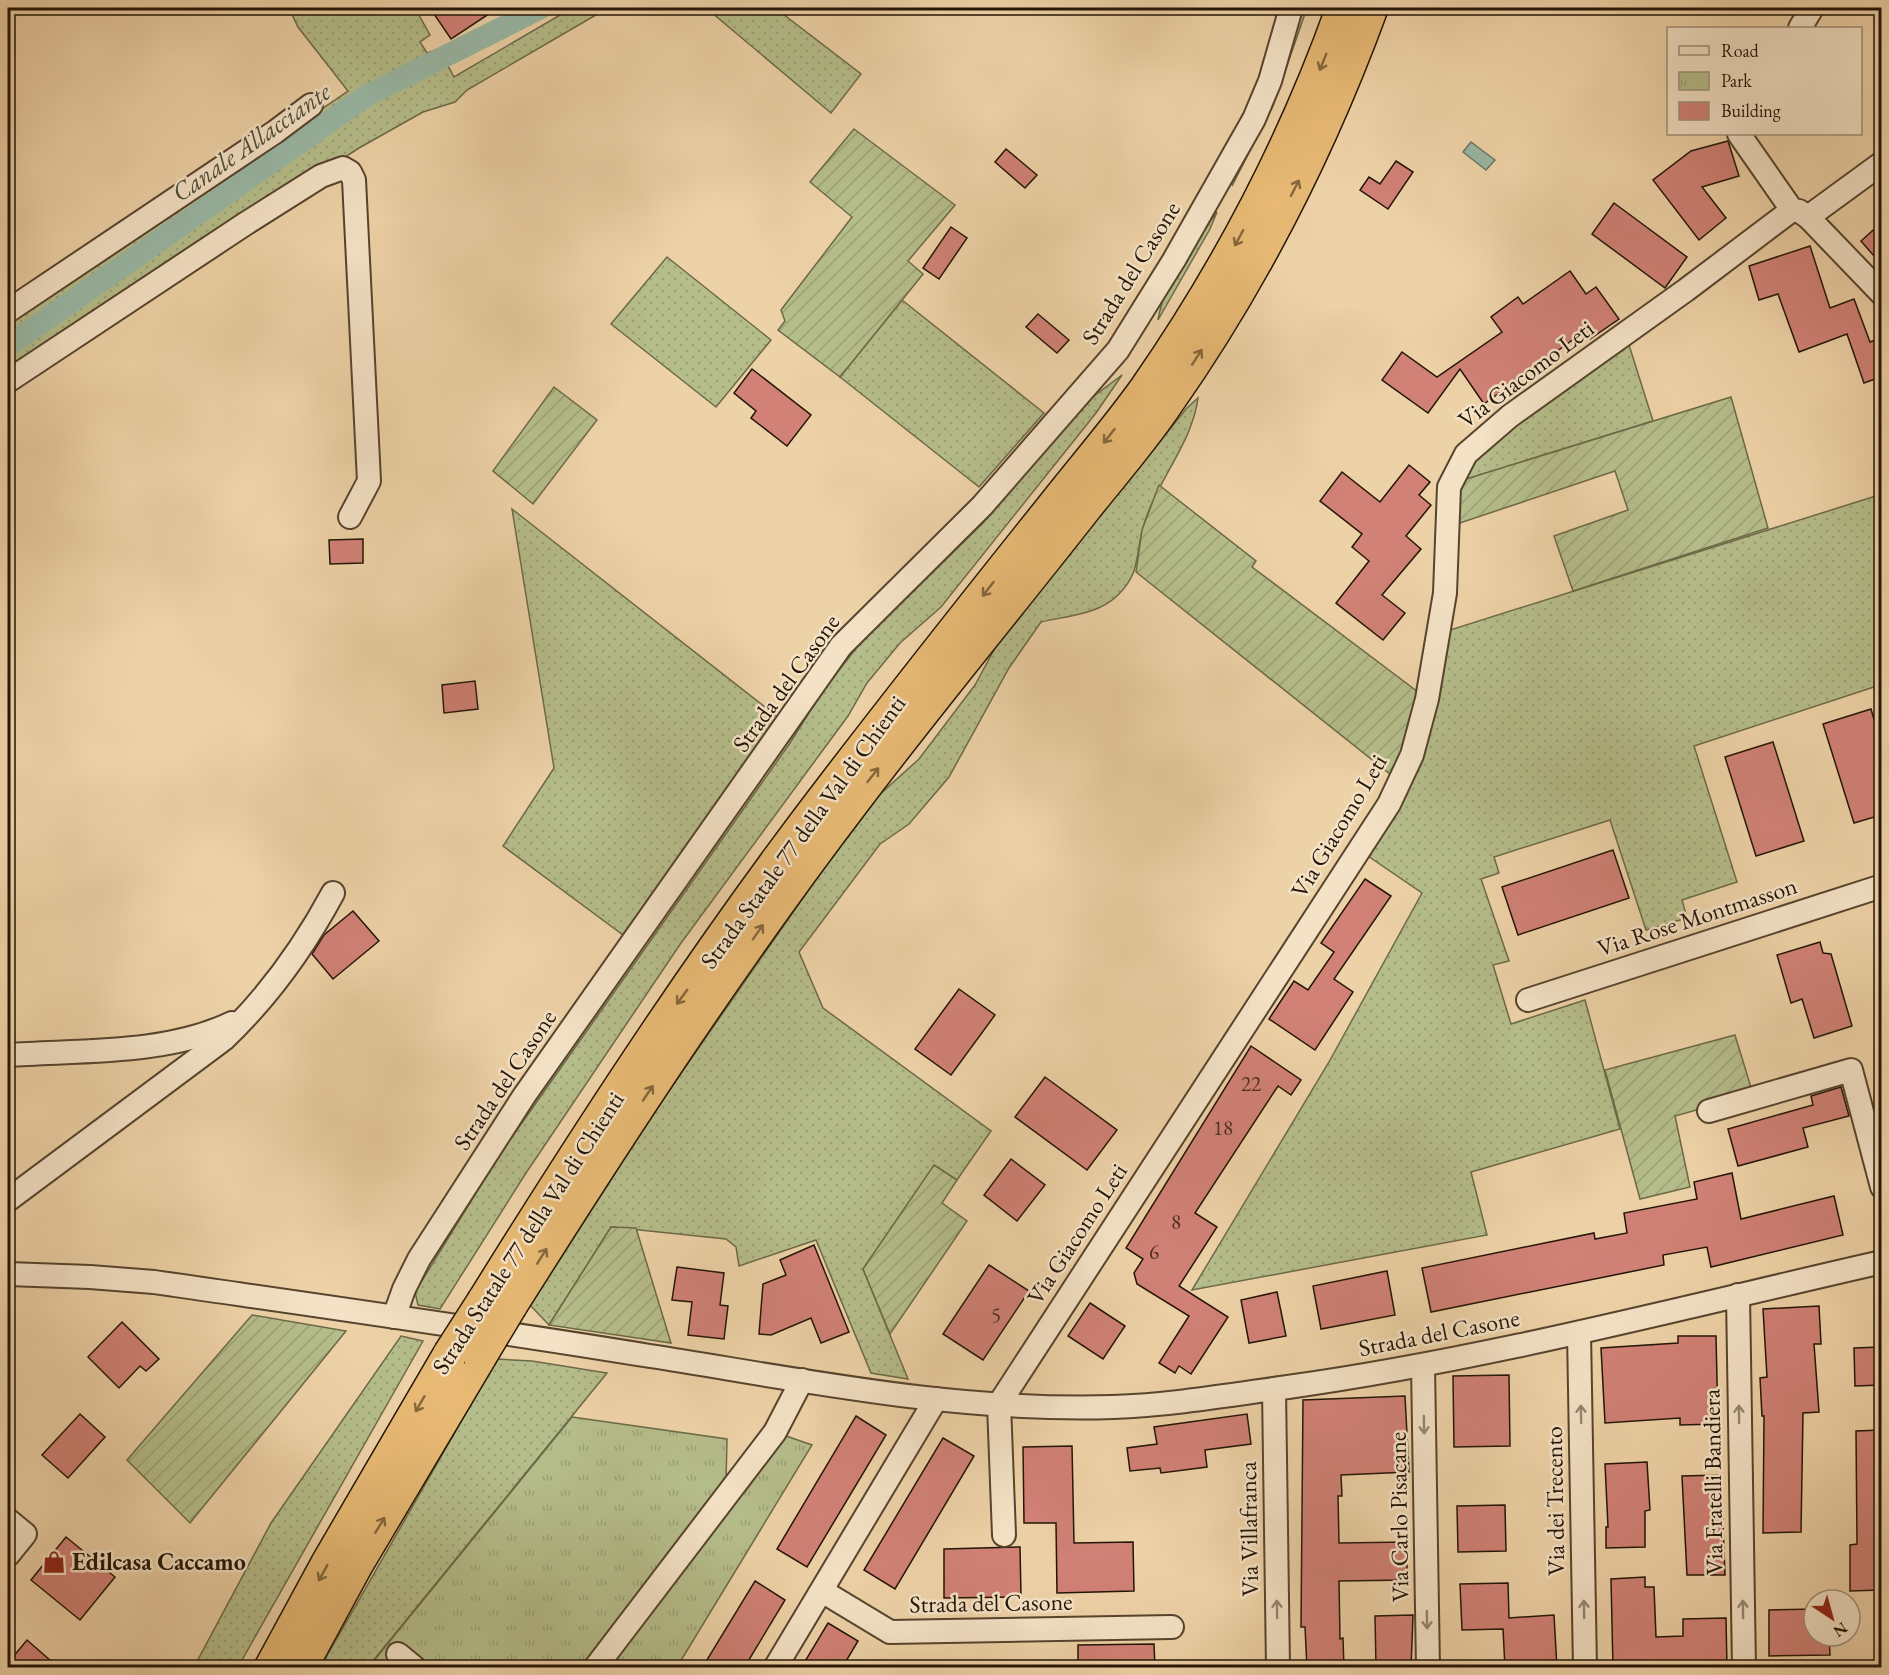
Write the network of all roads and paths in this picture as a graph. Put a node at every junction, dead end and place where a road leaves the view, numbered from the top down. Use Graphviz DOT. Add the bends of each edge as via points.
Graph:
graph roads {
  1 [pos="1291,8"];
  2 [pos="1343,8"];
  3 [pos="1371,8"];
  4 [pos="1812,8"];
  5 [pos="1801,27"];
  6 [pos="311,105"];
  7 [pos="1740,135"];
  8 [pos="1881,163"];
  9 [pos="1800,214"];
  10 [pos="1881,294"];
  11 [pos="8,311"];
  12 [pos="8,381"];
  13 [pos="350,517"];
  14 [pos="1881,886"];
  15 [pos="333,893"];
  16 [pos="1528,1000"];
  17 [pos="250,1014"];
  18 [pos="8,1055"];
  19 [pos="1709,1111"];
  20 [pos="1881,1188"];
  21 [pos="8,1200"];
  22 [pos="1881,1262"];
  23 [pos="8,1274"];
  24 [pos="1738,1295"];
  25 [pos="497,1303"];
  26 [pos="394,1317"];
  27 [pos="1579,1333"];
  28 [pos="465,1355"];
  29 [pos="1423,1366"];
  30 [pos="802,1380"];
  31 [pos="1274,1389"];
  32 [pos="936,1399"];
  33 [pos="999,1404"];
  34 [pos="8,1520"];
  35 [pos="1004,1535"];
  36 [pos="8,1555"];
  37 [pos="822,1591"];
  38 [pos="1172,1627"];
  39 [pos="271,1668"];
  40 [pos="300,1668"];
  41 [pos="595,1668"];
  42 [pos="776,1668"];
  43 [pos="1278,1668"];
  44 [pos="1428,1668"];
  45 [pos="1585,1668"];
  46 [pos="1744,1668"];
  1 -- 26 [label="street, Strada del Casone" via="1270,81 1254,119 1118,350 982,506 841,646 524,1096 419,1259"];
  2 -- 25 [label="highway, Strada Statale 77 della Val di Chienti, one-way" via="1277,169 1220,274 1145,390 825,797 671,1011 558,1182"];
  25 -- 3 [label="highway, Strada Statale 77 della Val di Chienti, one-way" via="585,1187 791,885 908,730 1165,406 1242,287 1298,184"];
  4 -- 5 [label="street"];
  6 -- 11 [label="street"];
  7 -- 9 [label="street"];
  8 -- 9 [label="street, Via Giacomo Leti"];
  9 -- 10 [label="street"];
  9 -- 33 [label="street, Via Giacomo Leti" via="1510,416 1466,454 1449,487 1445,593 1439,636 1420,728 1402,778"];
  12 -- 13 [label="street" via="235,230 321,176 343,168 354,180 369,482"];
  14 -- 16 [label="street, Via Rose Montmasson"];
  15 -- 17 [label="street" via="283,974"];
  17 -- 18 [label="street" via="205,1034 166,1042"];
  17 -- 21 [label="street" via="224,1039"];
  19 -- 20 [label="street" via="1851,1070"];
  22 -- 24 [label="street, Strada del Casone"];
  23 -- 26 [label="street, Strada del Casone" via="154,1282"];
  24 -- 27 [label="street, Strada del Casone"];
  46 -- 24 [label="street, Via Fratelli Bandiera, one-way"];
  25 -- 28 [label="highway, Strada Statale 77 della Val di Chienti, bridge"];
  26 -- 30 [label="street, Strada del Casone"];
  27 -- 29 [label="street, Strada del Casone"];
  45 -- 27 [label="street, Via dei Trecento, one-way"];
  28 -- 39 [label="highway, Strada Statale 77 della Val di Chienti, one-way" via="328,1563"];
  40 -- 28 [label="highway, Strada Statale 77 della Val di Chienti, one-way"];
  29 -- 31 [label="street, Strada del Casone"];
  29 -- 44 [label="street, Via Carlo Pisacane, one-way"];
  30 -- 32 [label="street, Strada del Casone"];
  30 -- 41 [label="street" via="775,1432"];
  31 -- 33 [label="street, Strada del Casone" via="1117,1407"];
  43 -- 31 [label="street, Via Villafranca, one-way"];
  32 -- 33 [label="street, Strada del Casone"];
  32 -- 37 [label="street"];
  33 -- 35 [label="street"];
  34 -- 36 [label="street" via="24,1534"];
  37 -- 38 [label="street, Strada del Casone" via="890,1632"];
  37 -- 42 [label="street"];
}
